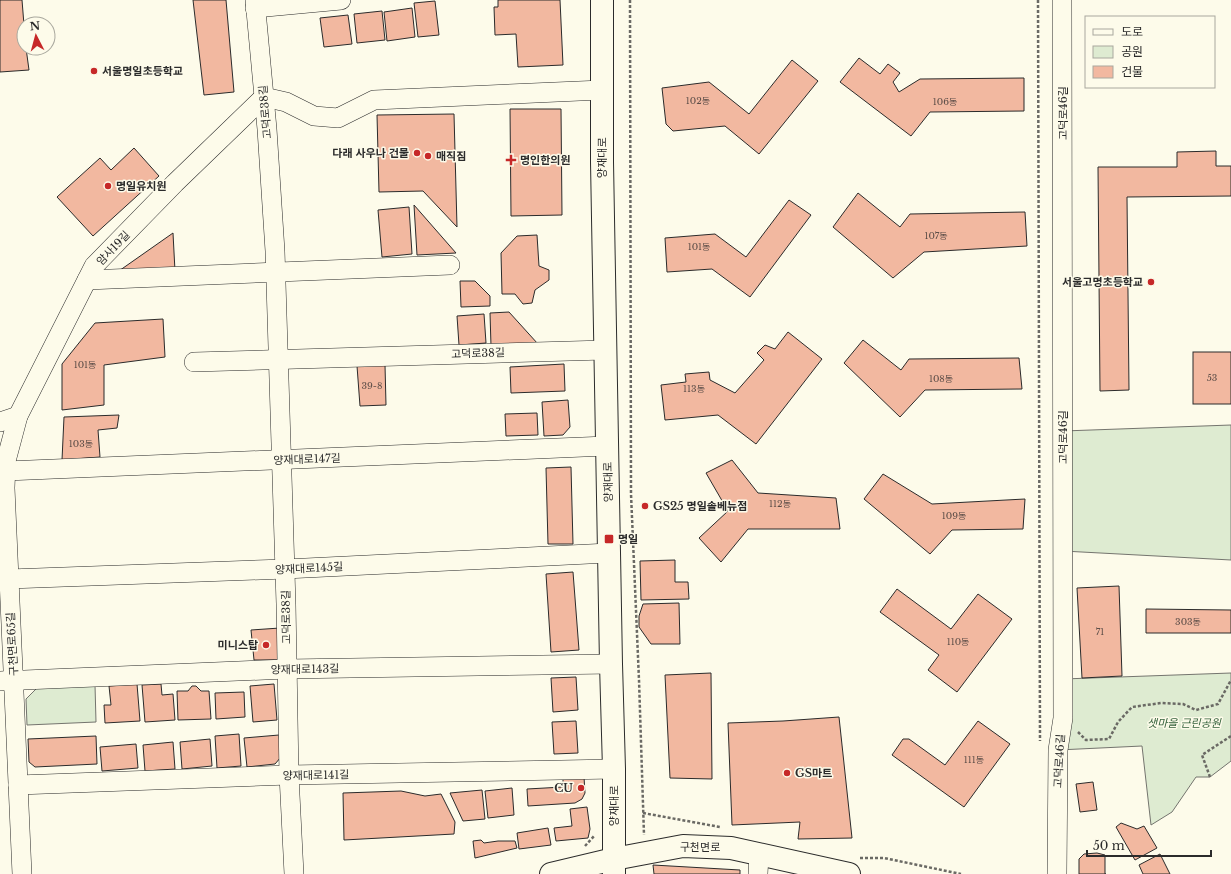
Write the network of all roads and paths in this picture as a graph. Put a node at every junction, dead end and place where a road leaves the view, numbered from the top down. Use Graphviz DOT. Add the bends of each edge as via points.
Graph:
graph roads {
  1 [pos="341,0"];
  2 [pos="602,0"];
  3 [pos="630,0"];
  4 [pos="1038,0"];
  5 [pos="1062,0"];
  6 [pos="288,3"];
  7 [pos="255,4"];
  8 [pos="602,90"];
  9 [pos="264,97"];
  10 [pos="450,265"];
  11 [pos="275,273"];
  12 [pos="87,280"];
  13 [pos="605,350"];
  14 [pos="278,359"];
  15 [pos="194,362"];
  16 [pos="18,416"];
  17 [pos="0,422"];
  18 [pos="607,446"];
  19 [pos="282,460"];
  20 [pos="6,471"];
  21 [pos="609,553"];
  22 [pos="285,569"];
  23 [pos="9,579"];
  24 [pos="610,664"];
  25 [pos="287,669"];
  26 [pos="1231,680"];
  27 [pos="7,681"];
  28 [pos="1063,718"];
  29 [pos="1231,736"];
  30 [pos="1040,744"];
  31 [pos="614,769"];
  32 [pos="289,775"];
  33 [pos="1210,777"];
  34 [pos="18,786"];
  35 [pos="643,814"];
  36 [pos="758,864"];
  37 [pos="614,867"];
  38 [pos="22,874"];
  39 [pos="294,874"];
  40 [pos="551,874"];
  41 [pos="849,874"];
  42 [pos="1057,874"];
  1 -- 6 [label="street"];
  2 -- 8 [label="main road, 양재대로"];
  3 -- 35 [label="path" via="631,494"];
  4 -- 30 [label="path"];
  5 -- 28 [label="street, 고덕로46길"];
  6 -- 7 [label="street"];
  7 -- 9 [label="street, 고덕로38길"];
  8 -- 9 [label="street" via="374,100 338,118 314,116 286,102"];
  8 -- 13 [label="main road, 양재대로"];
  9 -- 11 [label="street, 고덕로38길"];
  9 -- 12 [label="street, 암사19길" via="94,266"];
  10 -- 11 [label="street"];
  11 -- 12 [label="street"];
  11 -- 14 [label="street, 고덕로38길"];
  12 -- 16 [label="street, 암사19길"];
  13 -- 14 [label="street, 고덕로38길"];
  13 -- 18 [label="main road, 양재대로"];
  14 -- 15 [label="street, 고덕로38길"];
  14 -- 19 [label="street, 고덕로38길"];
  16 -- 17 [label="street"];
  16 -- 20 [label="street, 구천면로65길"];
  18 -- 19 [label="street, 양재대로147길"];
  18 -- 21 [label="main road, 양재대로"];
  19 -- 20 [label="street, 양재대로147길"];
  19 -- 22 [label="street, 고덕로38길"];
  20 -- 23 [label="street, 구천면로65길"];
  21 -- 22 [label="street, 양재대로145길"];
  21 -- 24 [label="main road, 양재대로"];
  22 -- 23 [label="street, 양재대로145길"];
  22 -- 25 [label="street, 고덕로38길"];
  23 -- 27 [label="street, 구천면로65길"];
  24 -- 25 [label="street, 양재대로143길"];
  24 -- 31 [label="main road, 양재대로"];
  25 -- 27 [label="street, 양재대로143길"];
  25 -- 32 [label="street, 고덕로38길"];
  26 -- 28 [label="path" via="1218,704 1209,707 1196,710 1183,704 1161,703 1132,707 1118,722 1109,739 1086,740"];
  27 -- 34 [label="street, 구천면로65길"];
  28 -- 42 [label="street, 고덕로46길" via="1058,750"];
  29 -- 33 [label="path" via="1202,755"];
  31 -- 32 [label="street, 양재대로141길"];
  31 -- 37 [label="main road, 양재대로"];
  32 -- 34 [label="street, 양재대로141길"];
  32 -- 39 [label="street, 고덕로38길"];
  34 -- 38 [label="street, 구천면로65길"];
  36 -- 37 [label="main road, 구천면로" via="731,848 683,846"];
  36 -- 41 [label="main road, 구천면로"];
  37 -- 40 [label="main road, 구천면로"];
}
